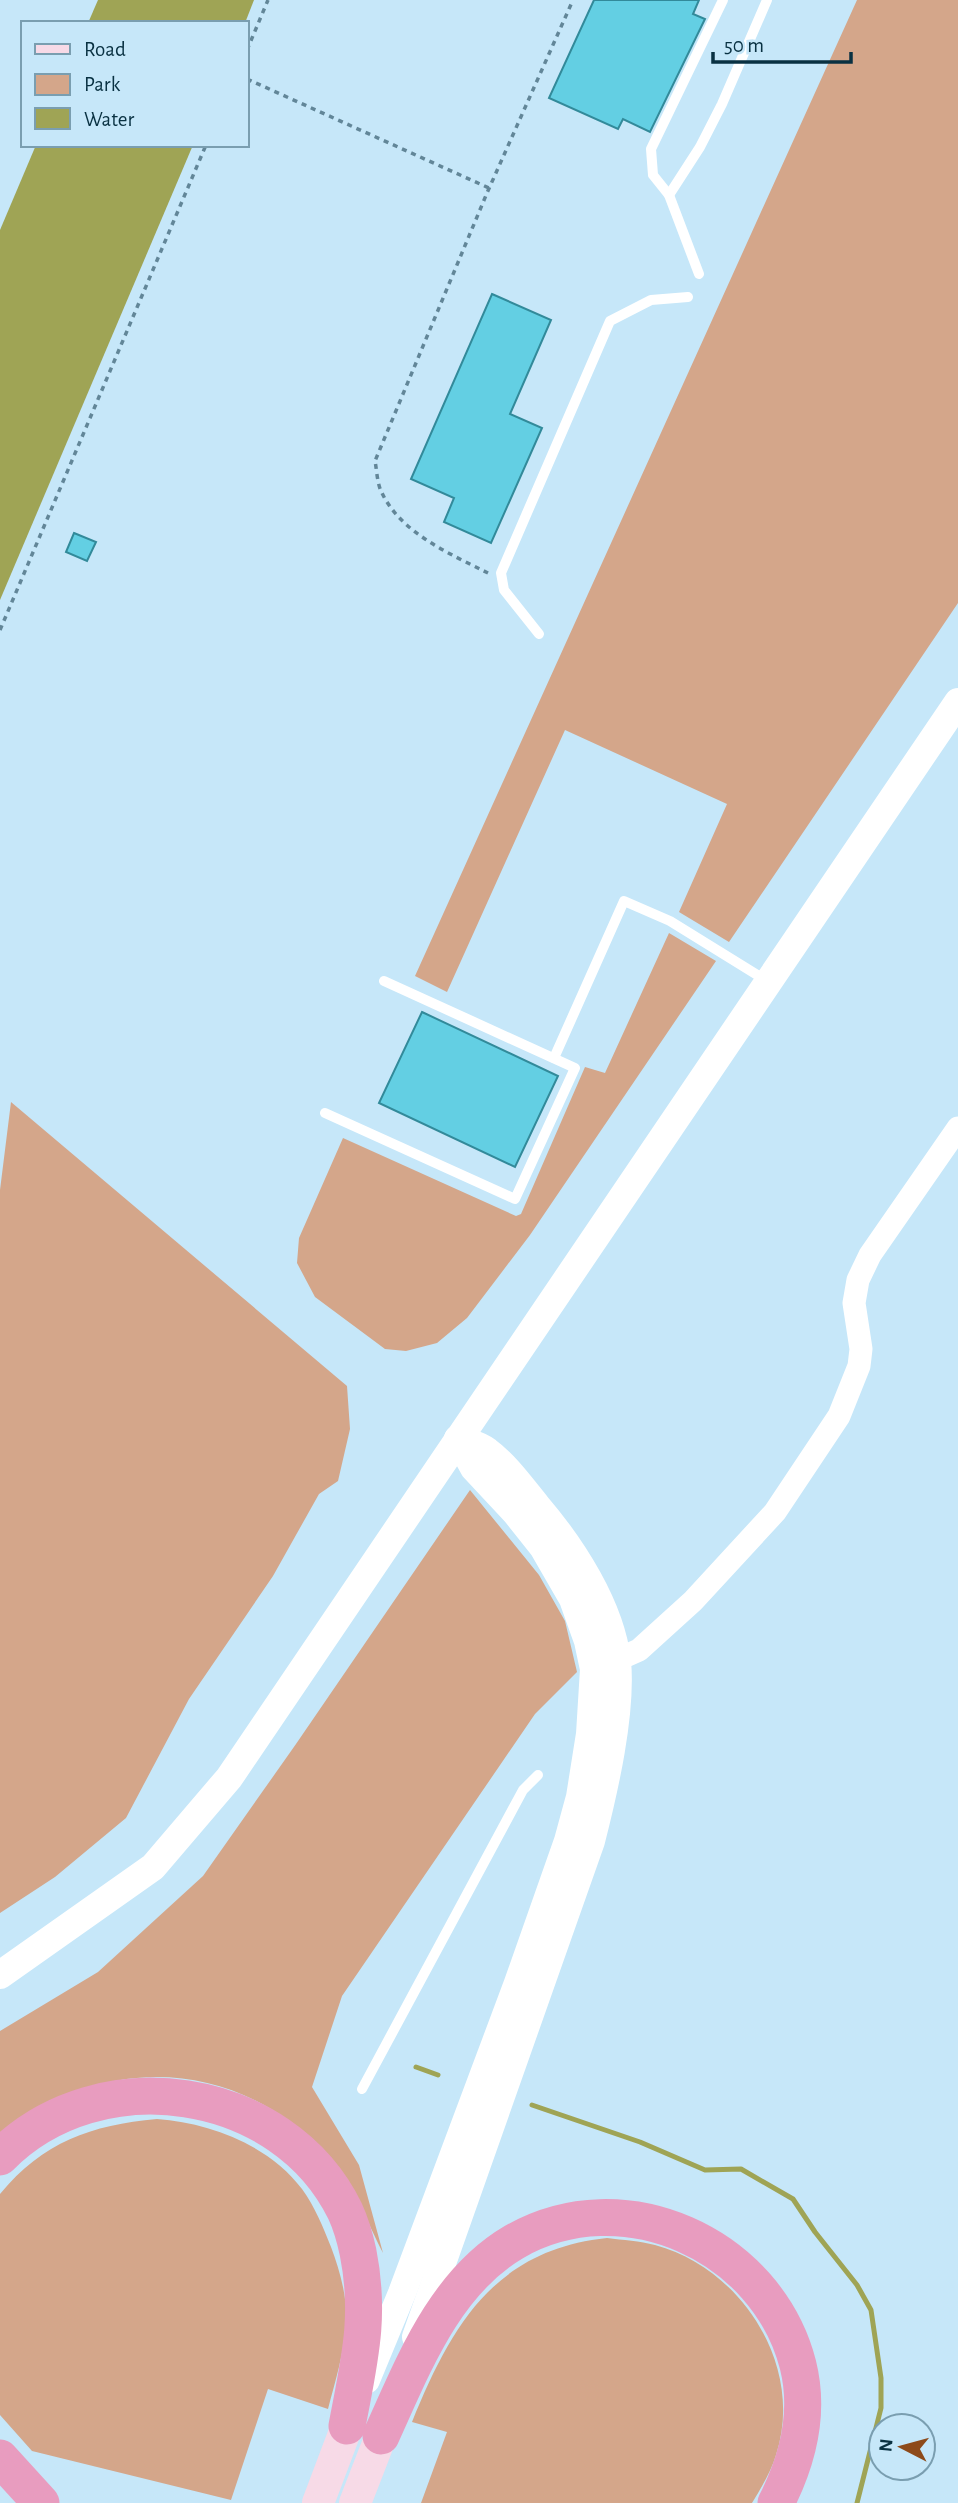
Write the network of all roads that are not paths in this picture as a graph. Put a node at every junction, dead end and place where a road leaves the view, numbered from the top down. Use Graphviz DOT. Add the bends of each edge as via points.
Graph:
graph roads {
  1 [pos="723,0"];
  2 [pos="767,0"];
  3 [pos="668,195"];
  4 [pos="699,274"];
  5 [pos="688,297"];
  6 [pos="539,634"];
  7 [pos="958,702"];
  8 [pos="384,981"];
  9 [pos="768,982"];
  10 [pos="554,1058"];
  11 [pos="325,1113"];
  12 [pos="958,1129"];
  13 [pos="458,1439"];
  14 [pos="606,1665"];
  15 [pos="538,1775"];
  16 [pos="0,1975"];
  17 [pos="362,2089"];
  18 [pos="0,2157"];
  19 [pos="364,2431"];
  20 [pos="0,2458"];
  21 [pos="0,2497"];
  22 [pos="32,2503"];
  23 [pos="41,2503"];
  24 [pos="318,2503"];
  25 [pos="355,2503"];
  26 [pos="776,2503"];
  1 -- 3 [label="lane" via="651,149 653,175"];
  2 -- 3 [label="lane" via="722,104"];
  3 -- 4 [label="lane"];
  5 -- 6 [label="lane" via="651,300 610,321 501,573 504,590"];
  7 -- 9 [label="street"];
  8 -- 10 [label="lane"];
  9 -- 10 [label="lane" via="670,921 624,901"];
  9 -- 13 [label="street"];
  10 -- 11 [label="lane" via="575,1068 515,1199"];
  12 -- 14 [label="street" via="870,1255 858,1280 854,1303 859,1366 839,1416 775,1512 666,1628 639,1650"];
  13 -- 14 [label="street" via="474,1468 551,1559 588,1640"];
  13 -- 16 [label="street" via="229,1778 187,1828 153,1867"];
  14 -- 19 [label="street" via="568,1841 402,2293"];
  15 -- 17 [label="lane" via="523,1790"];
  18 -- 19 [label="highway" via="54,2120 132,2095 187,2097 214,2105 261,2124 299,2150 316,2166 346,2212 360,2262"];
  19 -- 24 [label="main road"];
  19 -- 25 [label="main road"];
  19 -- 26 [label="highway" via="453,2300 492,2259 514,2242 567,2221 618,2216 671,2228 717,2251 740,2269 776,2314 798,2365 802,2393 798,2448"];
  20 -- 23 [label="highway"];
  21 -- 22 [label="highway"];
}
